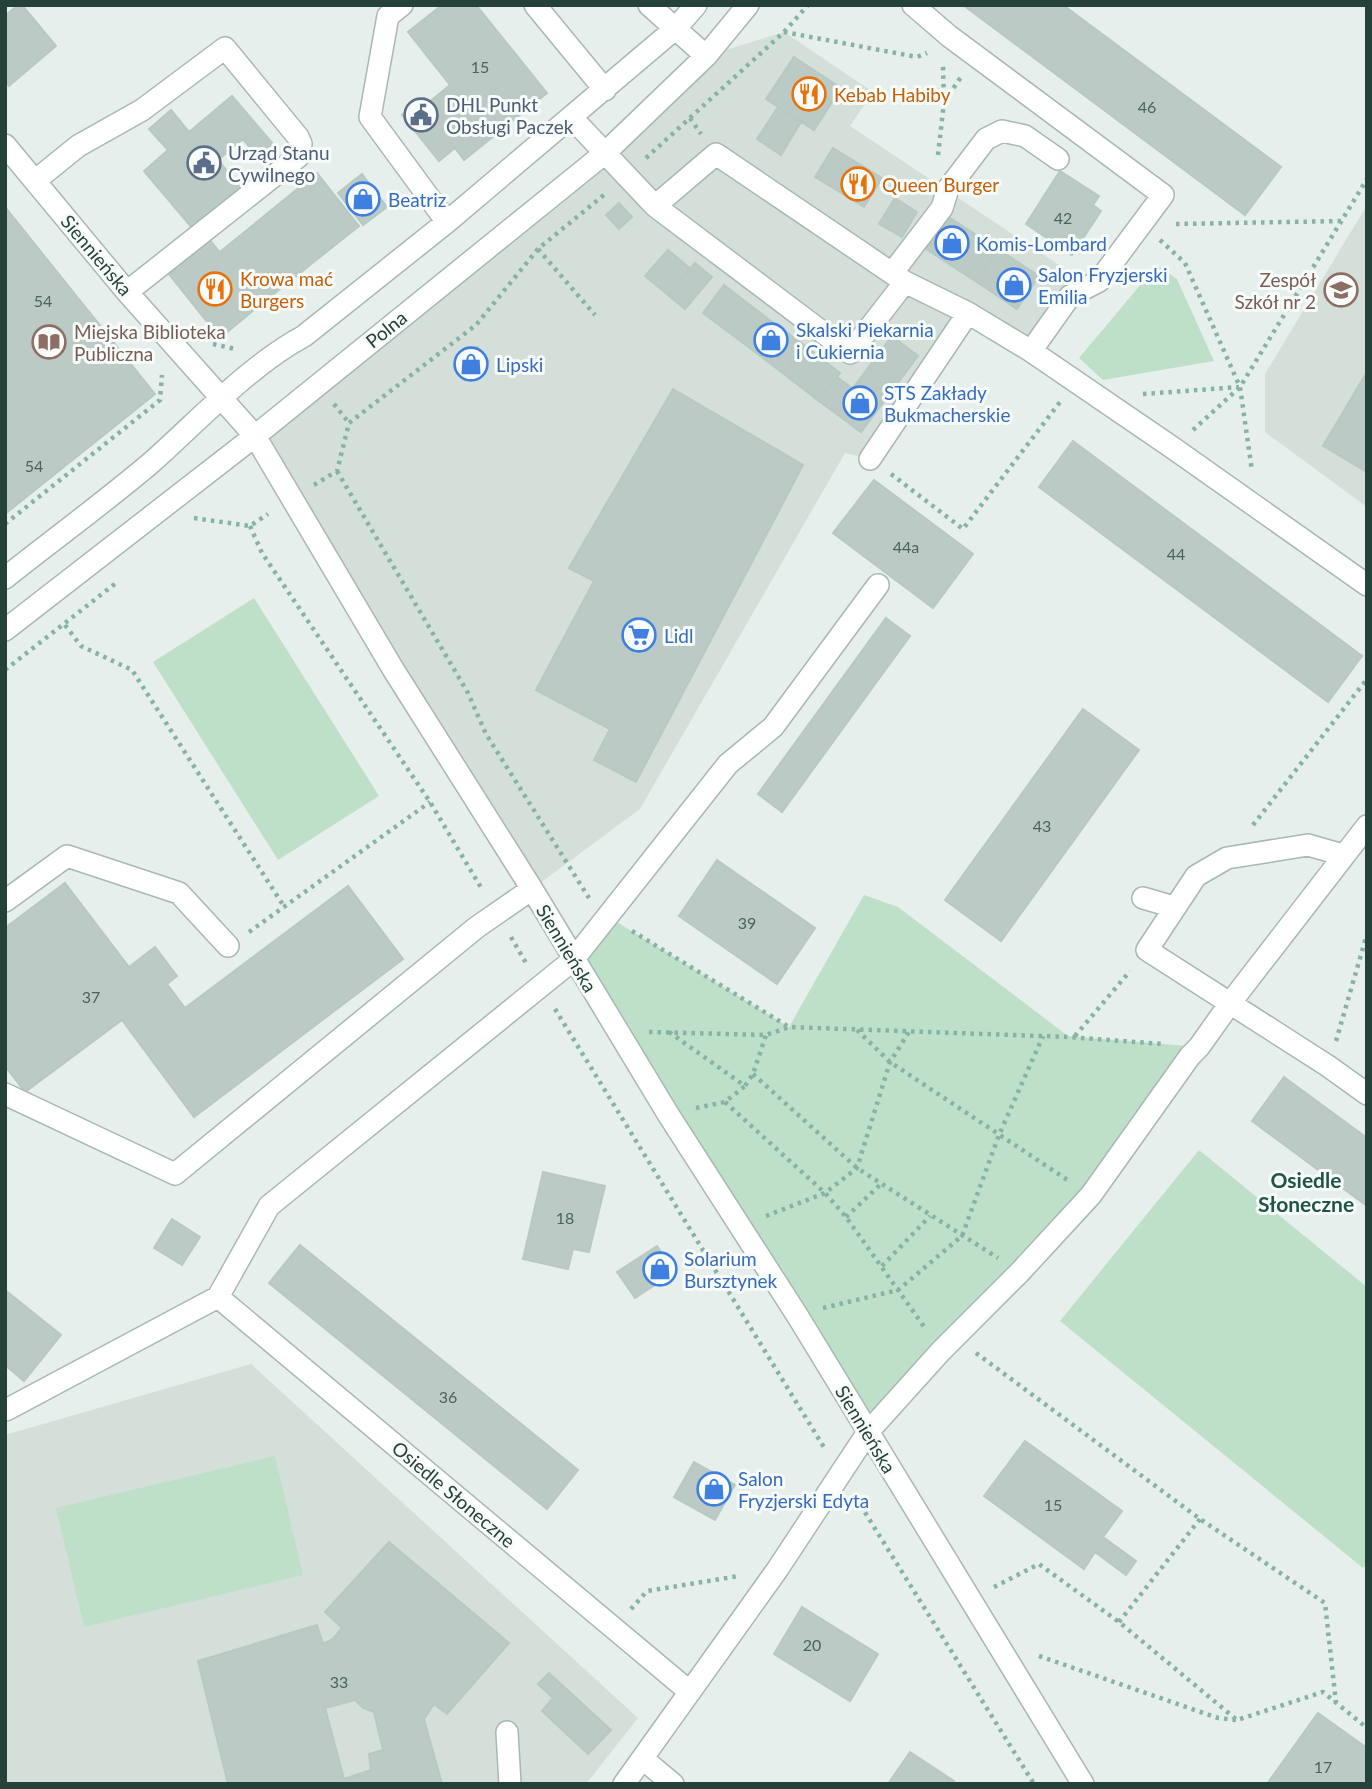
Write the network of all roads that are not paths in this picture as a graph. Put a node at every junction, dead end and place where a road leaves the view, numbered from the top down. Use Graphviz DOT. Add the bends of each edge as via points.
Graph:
graph roads {
  1 [pos="402,5"];
  2 [pos="535,5"];
  3 [pos="649,5"];
  4 [pos="696,5"];
  5 [pos="748,5"];
  6 [pos="913,5"];
  7 [pos="676,28"];
  8 [pos="706,56"];
  9 [pos="604,90"];
  10 [pos="571,117"];
  11 [pos="5,145"];
  12 [pos="605,153"];
  13 [pos="1058,159"];
  14 [pos="36,180"];
  15 [pos="655,206"];
  16 [pos="447,222"];
  17 [pos="899,277"];
  18 [pos="127,292"];
  19 [pos="968,313"];
  20 [pos="1031,351"];
  21 [pos="221,399"];
  22 [pos="255,436"];
  23 [pos="870,459"];
  24 [pos="5,578"];
  25 [pos="878,585"];
  26 [pos="1367,585"];
  27 [pos="5,630"];
  28 [pos="1367,826"];
  29 [pos="1342,855"];
  30 [pos="531,889"];
  31 [pos="1143,898"];
  32 [pos="5,901"];
  33 [pos="1174,906"];
  34 [pos="228,946"];
  35 [pos="573,960"];
  36 [pos="1231,1002"];
  37 [pos="5,1094"];
  38 [pos="1367,1094"];
  39 [pos="218,1297"];
  40 [pos="6,1410"];
  41 [pos="868,1432"];
  42 [pos="690,1692"];
  43 [pos="507,1732"];
  44 [pos="643,1759"];
  45 [pos="510,1784"];
  46 [pos="624,1784"];
  47 [pos="673,1784"];
  48 [pos="1083,1784"];
  1 -- 16 [label="street" via="388,16 370,117"];
  2 -- 9 [label="street"];
  3 -- 7 [label="street"];
  4 -- 7 [label="street"];
  5 -- 8 [label="street, Polna"];
  6 -- 20 [label="street" via="946,42 1163,195 1099,281 1070,296"];
  7 -- 8 [label="street"];
  7 -- 9 [label="street"];
  8 -- 12 [label="street, Polna"];
  9 -- 10 [label="street"];
  10 -- 12 [label="street"];
  10 -- 16 [label="street"];
  11 -- 14 [label="street, Siennieńska"];
  12 -- 15 [label="street"];
  12 -- 22 [label="street, Polna"];
  13 -- 17 [label="street" via="1026,136 1002,131 986,139 948,189 942,208"];
  14 -- 18 [label="street, Siennieńska"];
  14 -- 18 [label="street" via="78,146 142,110 225,48 298,137 299,156"];
  15 -- 17 [label="street" via="716,154"];
  15 -- 17 [label="street" via="850,353"];
  16 -- 21 [label="street"];
  17 -- 19 [label="street"];
  18 -- 21 [label="street, Siennieńska"];
  19 -- 20 [label="street"];
  19 -- 23 [label="street"];
  20 -- 26 [label="street"];
  21 -- 22 [label="street, Siennieńska"];
  21 -- 24 [label="street" via="150,463"];
  22 -- 27 [label="street, Polna"];
  22 -- 30 [label="street, Siennieńska"];
  25 -- 35 [label="street" via="773,727 728,764"];
  28 -- 29 [label="street"];
  29 -- 33 [label="street" via="1308,845 1227,858 1196,876"];
  29 -- 36 [label="street"];
  30 -- 35 [label="street, Siennieńska"];
  30 -- 37 [label="street" via="466,936 175,1174"];
  31 -- 33 [label="street"];
  32 -- 34 [label="street" via="67,856 179,893"];
  33 -- 36 [label="street" via="1147,950"];
  35 -- 39 [label="street" via="269,1206"];
  35 -- 41 [label="street, Siennieńska"];
  36 -- 38 [label="street"];
  36 -- 41 [label="street" via="1091,1195"];
  39 -- 40 [label="street"];
  39 -- 42 [label="street, Osiedle Słoneczne"];
  41 -- 42 [label="street"];
  41 -- 48 [label="street, Siennieńska"];
  42 -- 44 [label="street"];
  43 -- 45 [label="street"];
  44 -- 46 [label="street"];
  44 -- 47 [label="street"];
}
